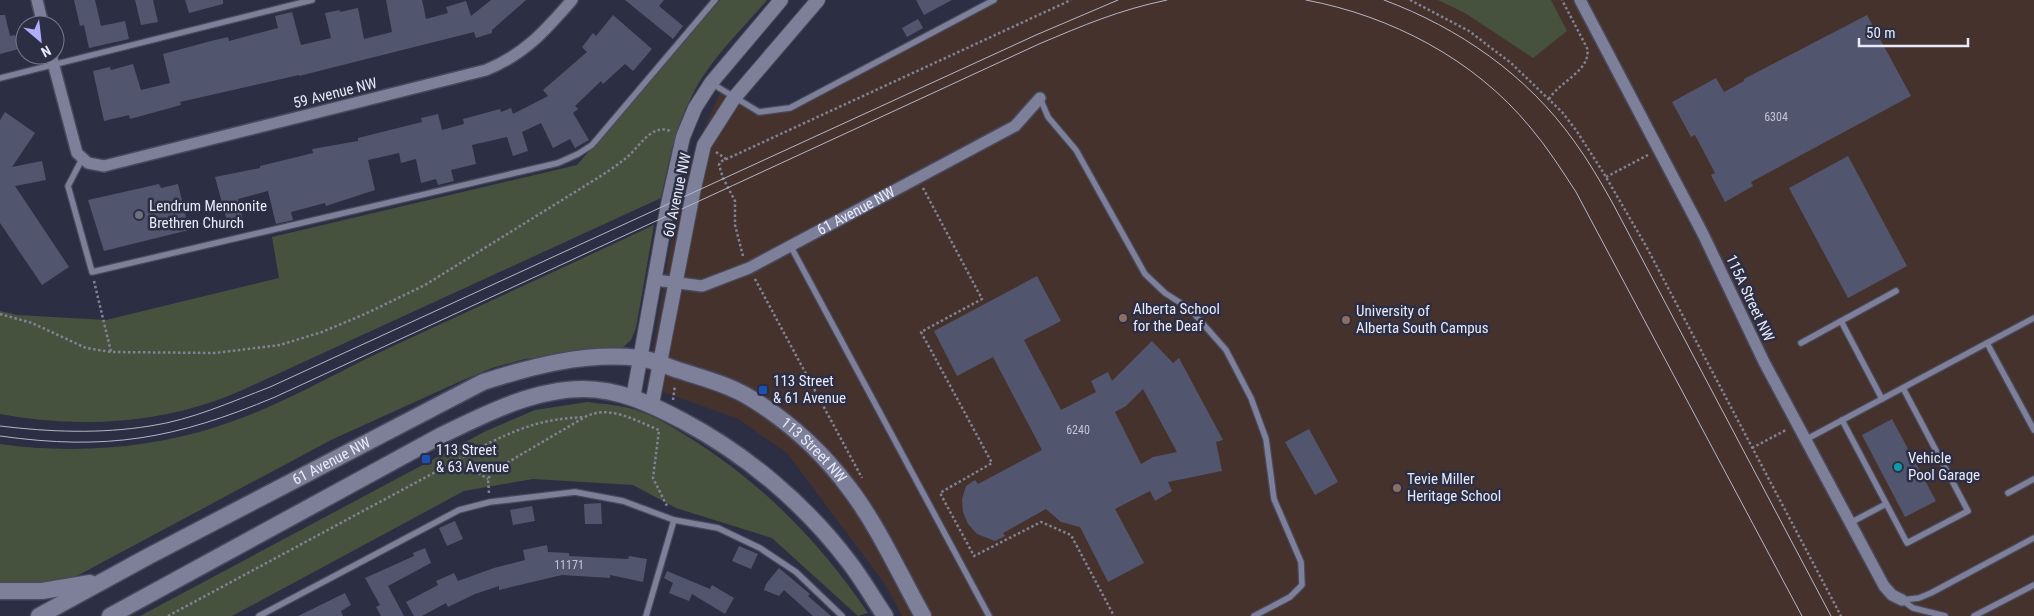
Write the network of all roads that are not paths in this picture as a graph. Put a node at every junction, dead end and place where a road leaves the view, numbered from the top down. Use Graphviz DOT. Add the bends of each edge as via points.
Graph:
graph roads {
  1 [pos="37,0"];
  2 [pos="312,0"];
  3 [pos="572,0"];
  4 [pos="715,0"];
  5 [pos="781,0"];
  6 [pos="818,0"];
  7 [pos="994,0"];
  8 [pos="1580,0"];
  9 [pos="41,15"];
  10 [pos="65,57"];
  11 [pos="38,65"];
  12 [pos="53,65"];
  13 [pos="0,78"];
  14 [pos="711,83"];
  15 [pos="734,98"];
  16 [pos="1040,98"];
  17 [pos="82,159"];
  18 [pos="790,245"];
  19 [pos="655,280"];
  20 [pos="675,284"];
  21 [pos="1896,291"];
  22 [pos="2034,318"];
  23 [pos="1841,321"];
  24 [pos="1801,343"];
  25 [pos="1987,343"];
  26 [pos="640,358"];
  27 [pos="660,365"];
  28 [pos="1903,388"];
  29 [pos="633,398"];
  30 [pos="1882,399"];
  31 [pos="652,404"];
  32 [pos="1842,420"];
  33 [pos="2034,430"];
  34 [pos="1805,440"];
  35 [pos="2034,479"];
  36 [pos="2008,493"];
  37 [pos="1886,504"];
  38 [pos="671,519"];
  39 [pos="1850,523"];
  40 [pos="2034,538"];
  41 [pos="107,580"];
  42 [pos="2034,585"];
  43 [pos="0,591"];
  44 [pos="1902,600"];
  45 [pos="39,616"];
  46 [pos="110,616"];
  47 [pos="259,616"];
  48 [pos="646,616"];
  49 [pos="842,616"];
  50 [pos="885,616"];
  51 [pos="923,616"];
  52 [pos="989,616"];
  53 [pos="1254,616"];
  54 [pos="1945,616"];
  55 [pos="1974,616"];
  1 -- 9 [label="street"];
  2 -- 10 [label="lane"];
  3 -- 17 [label="street, 59 Avenue NW" via="526,49 486,70 104,166"];
  4 -- 17 [label="lane" via="592,145 558,163 92,272 68,186"];
  5 -- 14 [label="street, 60 Avenue NW"];
  6 -- 15 [label="street, 60 Avenue NW"];
  7 -- 15 [label="lane" via="790,108 759,112"];
  8 -- 34 [label="street, 115A Street NW" via="1703,234"];
  11 -- 13 [label="lane"];
  12 -- 17 [label="street" via="74,144"];
  14 -- 15 [label="lane"];
  14 -- 19 [label="street, 60 Avenue NW" via="683,137"];
  15 -- 20 [label="street, 60 Avenue NW" via="704,146"];
  16 -- 18 [label="street, 61 Avenue NW" via="1015,126"];
  16 -- 53 [label="lane" via="1048,117 1076,150 1146,274 1165,293 1190,309 1226,350 1251,398 1266,439 1274,499 1302,562 1302,585 1290,598"];
  18 -- 20 [label="street, 61 Avenue NW" via="716,282 702,286"];
  18 -- 52 [label="lane"];
  19 -- 20 [label="street, 61 Avenue NW"];
  19 -- 26 [label="street, 60 Avenue NW"];
  20 -- 27 [label="street, 60 Avenue NW"];
  21 -- 23 [label="lane"];
  22 -- 25 [label="lane"];
  23 -- 24 [label="lane"];
  23 -- 30 [label="lane"];
  25 -- 28 [label="lane"];
  25 -- 33 [label="lane"];
  26 -- 27 [label="main road, 113 Street NW"];
  26 -- 29 [label="street, 60 Avenue NW"];
  26 -- 41 [label="main road, 61 Avenue NW" via="569,359 483,382"];
  27 -- 31 [label="street, 60 Avenue NW"];
  27 -- 51 [label="main road, 113 Street NW" via="720,384 752,399 800,435 851,489"];
  28 -- 30 [label="lane"];
  28 -- 37 [label="lane" via="1968,511 1907,543"];
  29 -- 31 [label="main road"];
  29 -- 46 [label="main road, 61 Avenue NW" via="612,391 572,390 520,402 477,419 440,436"];
  30 -- 32 [label="lane"];
  31 -- 50 [label="main road" via="712,436 776,484 816,523 850,563"];
  32 -- 34 [label="lane"];
  32 -- 37 [label="lane"];
  34 -- 39 [label="street, 115A Street NW"];
  35 -- 36 [label="lane"];
  37 -- 39 [label="lane"];
  38 -- 47 [label="lane" via="624,501 575,492 490,502 459,510"];
  38 -- 48 [label="lane"];
  38 -- 49 [label="lane" via="718,528 760,548 796,572"];
  39 -- 44 [label="street, 115A Street NW" via="1884,586"];
  40 -- 44 [label="lane" via="1931,593"];
  41 -- 43 [label="main road" via="42,591"];
  41 -- 45 [label="main road, 61 Avenue NW"];
  42 -- 55 [label="lane"];
  44 -- 54 [label="lane" via="1913,608"];
}
